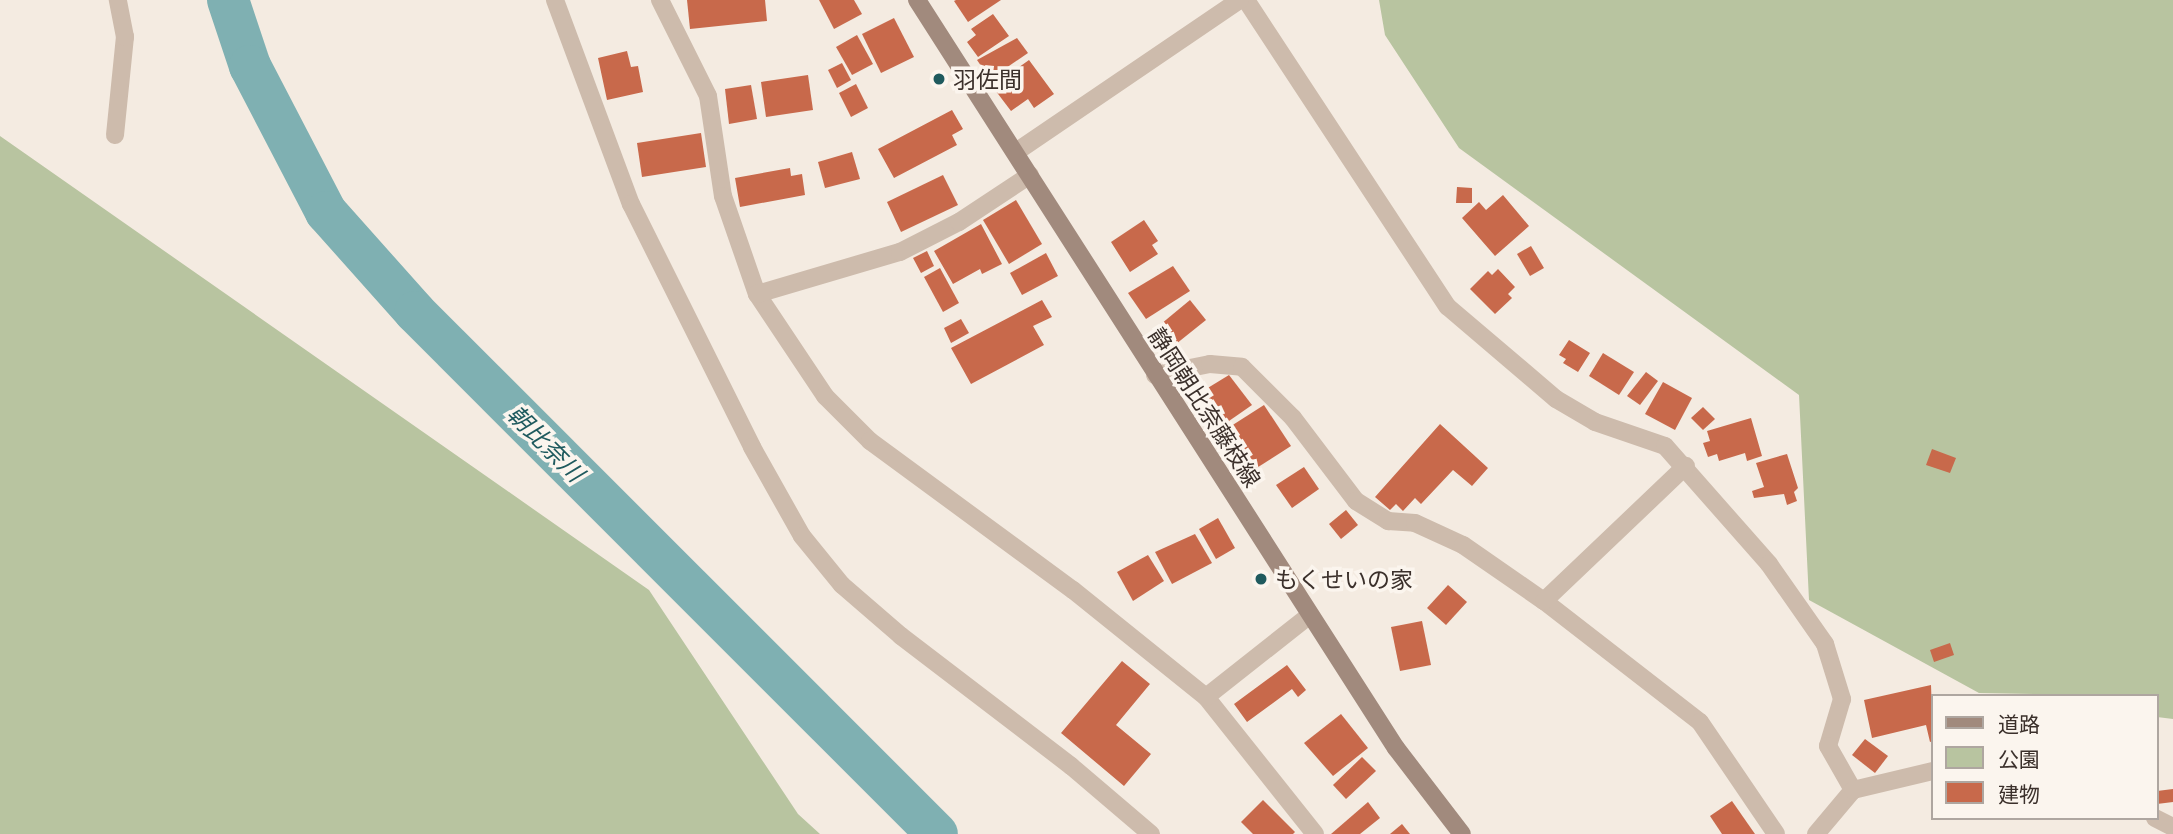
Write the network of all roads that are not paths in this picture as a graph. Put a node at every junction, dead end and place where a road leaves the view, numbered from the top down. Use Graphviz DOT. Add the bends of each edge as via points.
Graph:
graph roads {
  1 [pos="118,0"];
  2 [pos="555,0"];
  3 [pos="660,0"];
  4 [pos="917,0"];
  5 [pos="1240,0"];
  6 [pos="1246,0"];
  7 [pos="115,135"];
  8 [pos="1016,152"];
  9 [pos="1030,175"];
  10 [pos="757,293"];
  11 [pos="1155,374"];
  12 [pos="1686,466"];
  13 [pos="1545,601"];
  14 [pos="1310,615"];
  15 [pos="1206,697"];
  16 [pos="1932,771"];
  17 [pos="1853,790"];
  18 [pos="1151,834"];
  19 [pos="1315,834"];
  20 [pos="1461,834"];
  21 [pos="1776,834"];
  22 [pos="1816,834"];
  1 -- 7 [label="street" via="125,37"];
  2 -- 18 [label="street" via="631,204 752,447 802,536 842,585 901,636 1071,766"];
  3 -- 10 [label="street" via="708,96 723,196"];
  4 -- 8 [label="main road, 静岡朝比奈藤枝線"];
  5 -- 8 [label="street"];
  6 -- 12 [label="street" via="1448,307 1556,399 1595,422 1665,446"];
  8 -- 9 [label="main road, 静岡朝比奈藤枝線"];
  9 -- 10 [label="street" via="959,222 900,252"];
  9 -- 11 [label="main road, 静岡朝比奈藤枝線"];
  10 -- 15 [label="street" via="825,396 870,440 1073,590"];
  11 -- 13 [label="street" via="1210,364 1242,367 1293,418 1356,501 1388,521 1415,523 1463,545"];
  11 -- 14 [label="main road, 静岡朝比奈藤枝線"];
  12 -- 13 [label="street"];
  12 -- 17 [label="street" via="1769,564 1825,645 1842,699 1828,746"];
  13 -- 21 [label="street" via="1700,722"];
  14 -- 15 [label="street"];
  14 -- 20 [label="main road, 静岡朝比奈藤枝線" via="1396,748"];
  15 -- 19 [label="street"];
  16 -- 17 [label="street"];
  17 -- 22 [label="street"];
}
